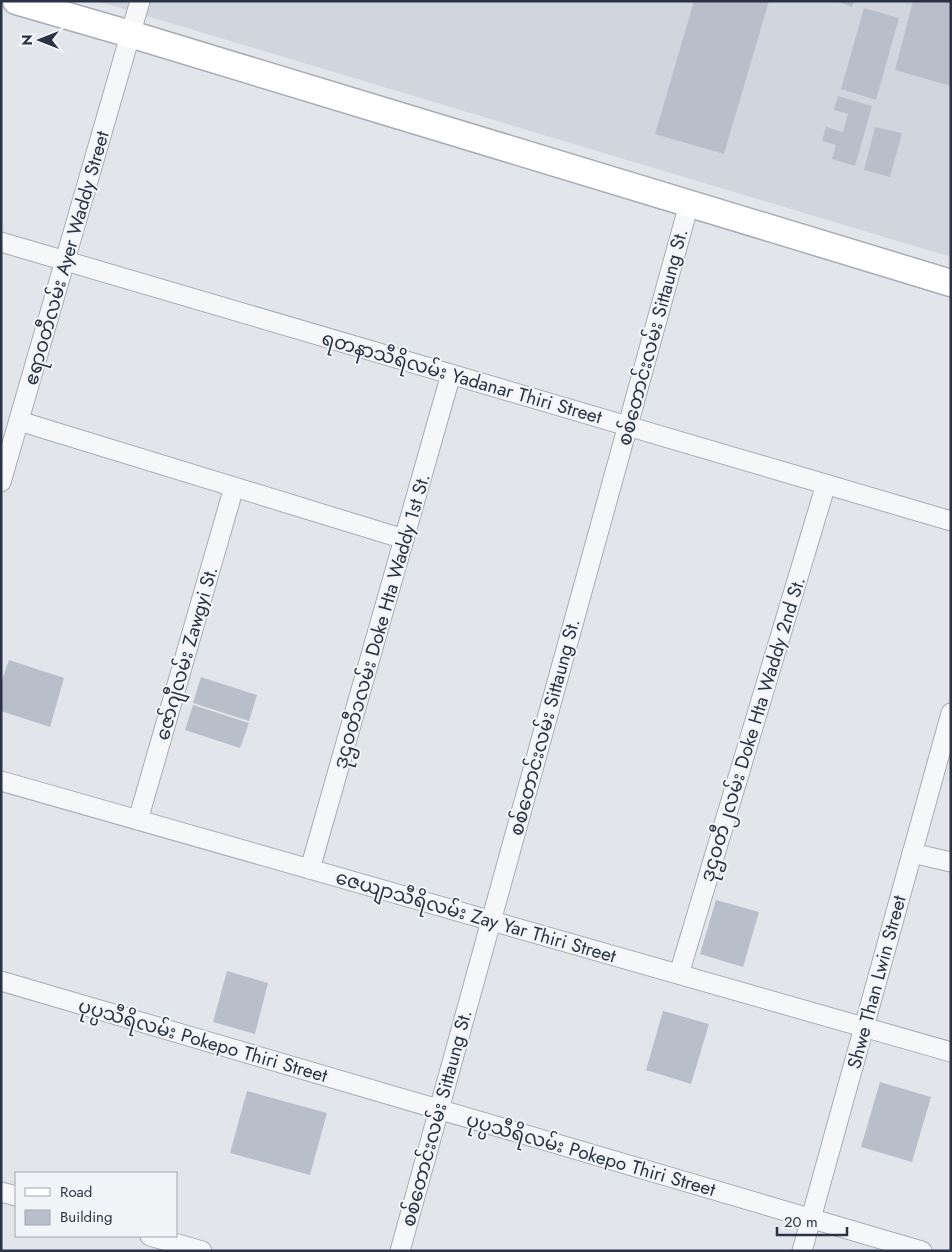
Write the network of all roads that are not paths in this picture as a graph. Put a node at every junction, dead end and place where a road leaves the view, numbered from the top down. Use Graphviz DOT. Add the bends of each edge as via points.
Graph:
graph roads {
  1 [pos="16,1"];
  2 [pos="140,1"];
  3 [pos="130,34"];
  4 [pos="689,204"];
  5 [pos="1,242"];
  6 [pos="65,261"];
  7 [pos="951,283"];
  8 [pos="452,374"];
  9 [pos="19,422"];
  10 [pos="627,426"];
  11 [pos="1,482"];
  12 [pos="826,484"];
  13 [pos="234,487"];
  14 [pos="951,521"];
  15 [pos="404,539"];
  16 [pos="951,713"];
  17 [pos="1,781"];
  18 [pos="138,820"];
  19 [pos="912,853"];
  20 [pos="951,862"];
  21 [pos="310,869"];
  22 [pos="491,920"];
  23 [pos="679,974"];
  24 [pos="1,981"];
  25 [pos="864,1027"];
  26 [pos="951,1052"];
  27 [pos="439,1109"];
  28 [pos="1,1192"];
  29 [pos="15,1196"];
  30 [pos="811,1218"];
  31 [pos="153,1237"];
  32 [pos="202,1251"];
  33 [pos="400,1251"];
  34 [pos="802,1251"];
  35 [pos="922,1251"];
  1 -- 3 [label="street"];
  2 -- 3 [label="street, ဧရာဝတီလမ်း Ayer Waddy Street"];
  3 -- 4 [label="street"];
  3 -- 6 [label="street, ဧရာဝတီလမ်း Ayer Waddy Street"];
  4 -- 7 [label="street"];
  4 -- 10 [label="street, စစ်တောင်းလမ်း Sittaung St."];
  5 -- 6 [label="street, ရတနာသီရိလမ်း Yadanar Thiri Street"];
  6 -- 8 [label="street, ရတနာသီရိလမ်း Yadanar Thiri Street"];
  6 -- 9 [label="street, ဧရာဝတီလမ်း Ayer Waddy Street"];
  8 -- 10 [label="street, ရတနာသီရိလမ်း Yadanar Thiri Street"];
  8 -- 15 [label="street, ဒုဌဝတီ၁လမ်း Doke Hta Waddy 1st St."];
  9 -- 11 [label="street, ဧရာဝတီလမ်း Ayer Waddy Street"];
  9 -- 13 [label="street"];
  10 -- 12 [label="street, ရတနာသီရိလမ်း Yadanar Thiri Street"];
  10 -- 22 [label="street, စစ်တောင်းလမ်း Sittaung St."];
  12 -- 14 [label="street, ရတနာသီရိလမ်း Yadanar Thiri Street"];
  12 -- 23 [label="street, ဒုဌဝတီ၂လမ်း Doke Hta Waddy 2nd St."];
  13 -- 15 [label="street"];
  13 -- 18 [label="street, ဇော်ဂျီလမ်း Zawgyi St."];
  15 -- 21 [label="street, ဒုဌဝတီ၁လမ်း Doke Hta Waddy 1st St."];
  16 -- 19 [label="street, Shwe Than Lwin Street"];
  17 -- 18 [label="street, ဇေယျာသီရိလမ်း Zay Yar Thiri Street"];
  18 -- 21 [label="street, ဇေယျာသီရိလမ်း Zay Yar Thiri Street"];
  19 -- 20 [label="street"];
  19 -- 25 [label="street, Shwe Than Lwin Street"];
  21 -- 22 [label="street, ဇေယျာသီရိလမ်း Zay Yar Thiri Street"];
  22 -- 23 [label="street, ဇေယျာသီရိလမ်း Zay Yar Thiri Street"];
  22 -- 27 [label="street, စစ်တောင်းလမ်း Sittaung St."];
  23 -- 25 [label="street, ဇေယျာသီရိလမ်း Zay Yar Thiri Street"];
  24 -- 27 [label="street, ပုပ္ပသီရိလမ်း Pokepo Thiri Street"];
  25 -- 26 [label="street, ဇေယျာသီရိလမ်း Zay Yar Thiri Street"];
  25 -- 30 [label="street, Shwe Than Lwin Street"];
  27 -- 30 [label="street, ပုပ္ပသီရိလမ်း Pokepo Thiri Street"];
  27 -- 33 [label="street, စစ်တောင်းလမ်း Sittaung St."];
  28 -- 29 [label="street"];
  30 -- 34 [label="street, Shwe Than Lwin Street"];
  30 -- 35 [label="street, ပုပ္ပသီရိလမ်း Pokepo Thiri Street"];
  31 -- 32 [label="street"];
}
